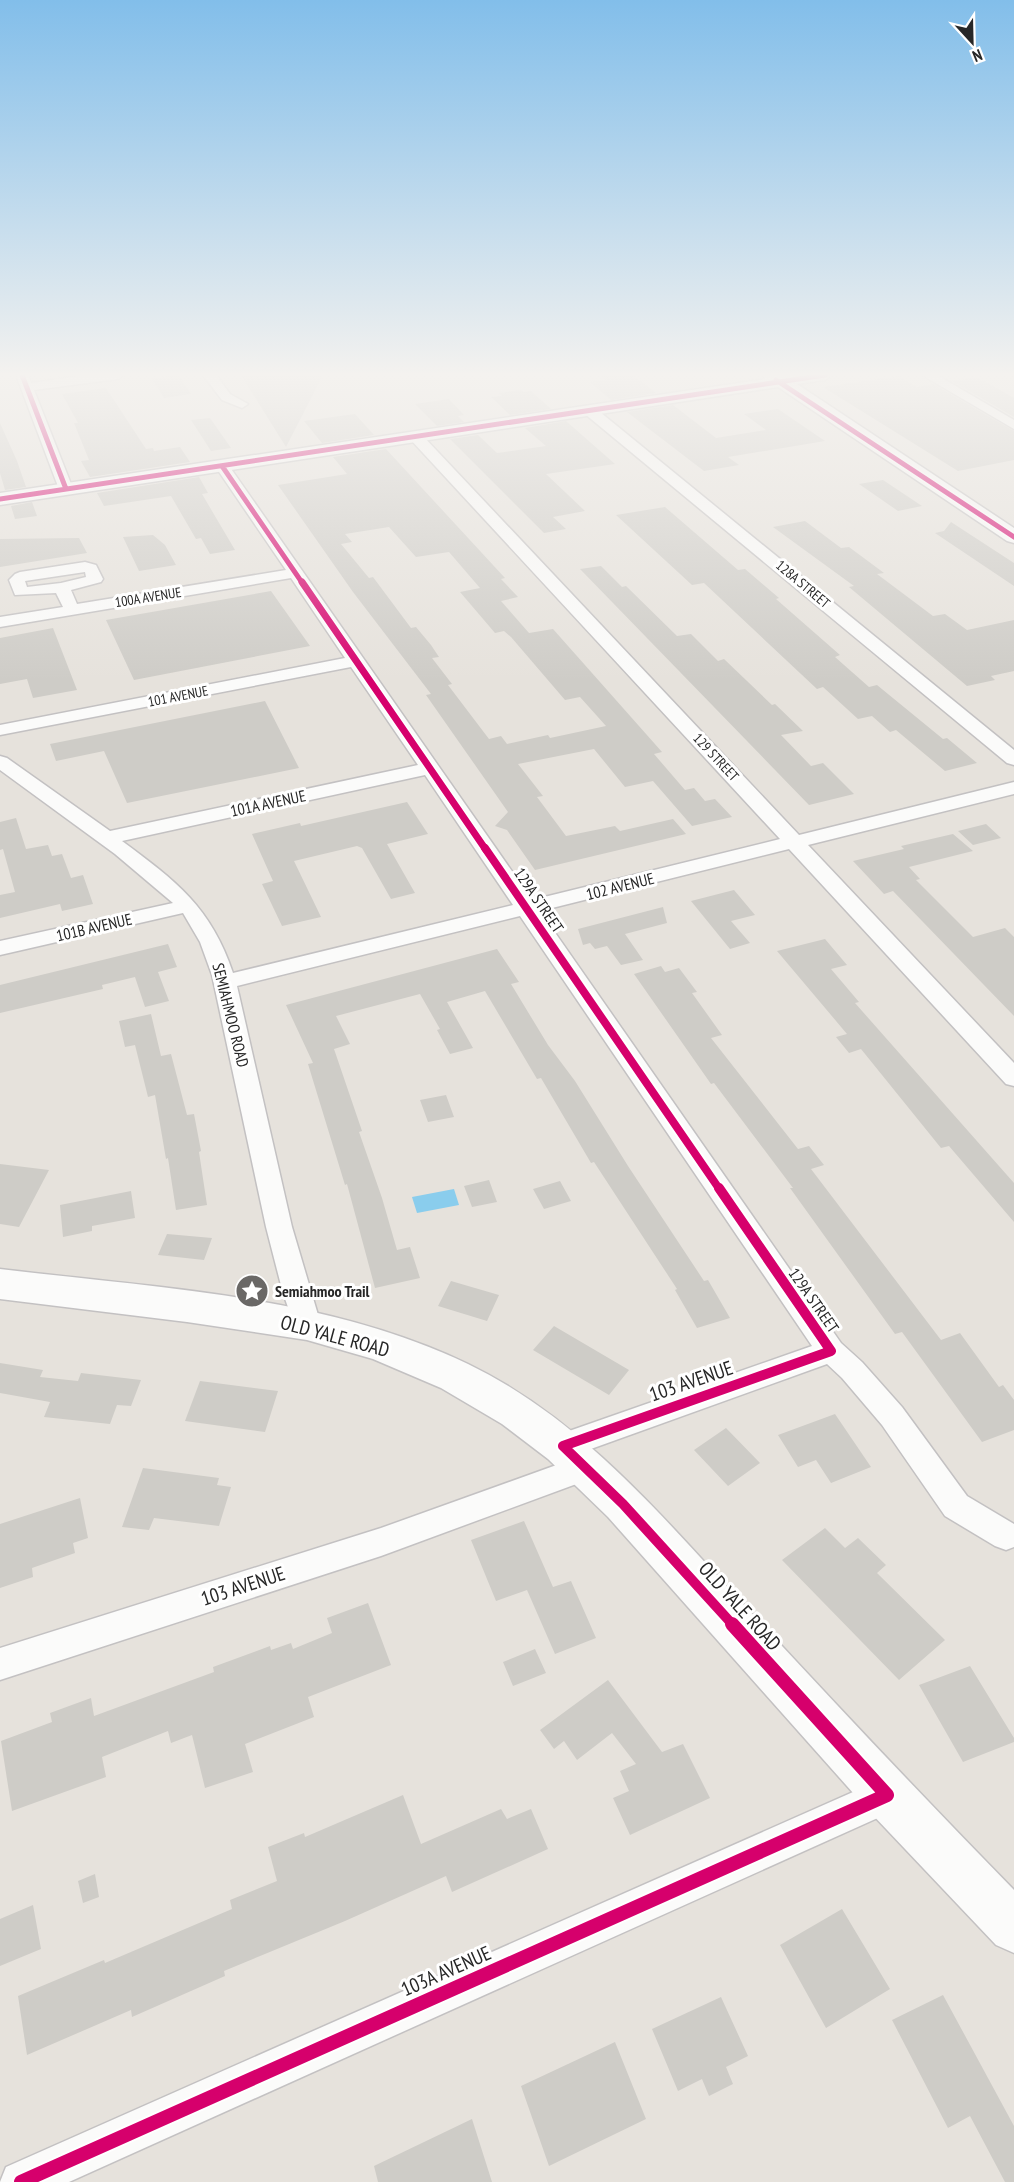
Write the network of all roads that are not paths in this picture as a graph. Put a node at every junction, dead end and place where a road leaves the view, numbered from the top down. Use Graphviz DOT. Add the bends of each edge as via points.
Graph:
graph roads {
  1 [pos="61,477"];
  2 [pos="149,477"];
  3 [pos="229,477"];
  4 [pos="454,477"];
  5 [pos="670,477"];
  6 [pos="923,477"];
  7 [pos="66,489"];
  8 [pos="0,499"];
  9 [pos="1014,537"];
  10 [pos="296,573"];
  11 [pos="63,588"];
  12 [pos="72,610"];
  13 [pos="0,622"];
  14 [pos="357,661"];
  15 [pos="0,730"];
  16 [pos="1014,759"];
  17 [pos="0,762"];
  18 [pos="430,768"];
  19 [pos="1014,788"];
  20 [pos="107,838"];
  21 [pos="796,842"];
  22 [pos="188,906"];
  23 [pos="526,909"];
  24 [pos="0,948"];
  25 [pos="225,982"];
  26 [pos="1014,1078"];
  27 [pos="0,1284"];
  28 [pos="308,1325"];
  29 [pos="831,1351"];
  30 [pos="575,1457"];
  31 [pos="1006,1536"];
  32 [pos="0,1664"];
  33 [pos="886,1795"];
  34 [pos="1014,1927"];
  35 [pos="21,2182"];
  1 -- 7 [label="street"];
  2 -- 7 [label="main road"];
  3 -- 10 [label="street, 129A STREET"];
  4 -- 21 [label="street, 129 STREET"];
  5 -- 16 [label="street, 128A STREET"];
  6 -- 9 [label="main road"];
  7 -- 8 [label="main road"];
  10 -- 12 [label="street, 100A AVENUE"];
  10 -- 14 [label="street, 129A STREET"];
  11 -- 12 [label="street"];
  12 -- 13 [label="street, 100A AVENUE"];
  14 -- 15 [label="street, 101 AVENUE"];
  14 -- 18 [label="street, 129A STREET"];
  17 -- 20 [label="street, SEMIAHMOO ROAD"];
  18 -- 20 [label="street, 101A AVENUE"];
  18 -- 23 [label="street, 129A STREET"];
  19 -- 21 [label="street, 102 AVENUE"];
  20 -- 22 [label="street, SEMIAHMOO ROAD"];
  21 -- 23 [label="street, 102 AVENUE"];
  21 -- 26 [label="street, 129 STREET"];
  22 -- 24 [label="street, 101B AVENUE"];
  22 -- 25 [label="street, SEMIAHMOO ROAD" via="203,926"];
  23 -- 25 [label="street, 102 AVENUE"];
  23 -- 29 [label="street, 129A STREET"];
  25 -- 28 [label="street, SEMIAHMOO ROAD" via="276,1210"];
  27 -- 28 [label="main road, OLD YALE ROAD"];
  28 -- 30 [label="main road, OLD YALE ROAD" via="381,1346 455,1376 516,1412"];
  29 -- 30 [label="street, 103 AVENUE"];
  29 -- 31 [label="street, 129A STREET" via="892,1416 956,1506"];
  30 -- 32 [label="street, 103 AVENUE" via="381,1542"];
  30 -- 33 [label="main road, OLD YALE ROAD" via="623,1504"];
  33 -- 34 [label="main road, OLD YALE ROAD"];
  33 -- 35 [label="street, 103A AVENUE"];
}
